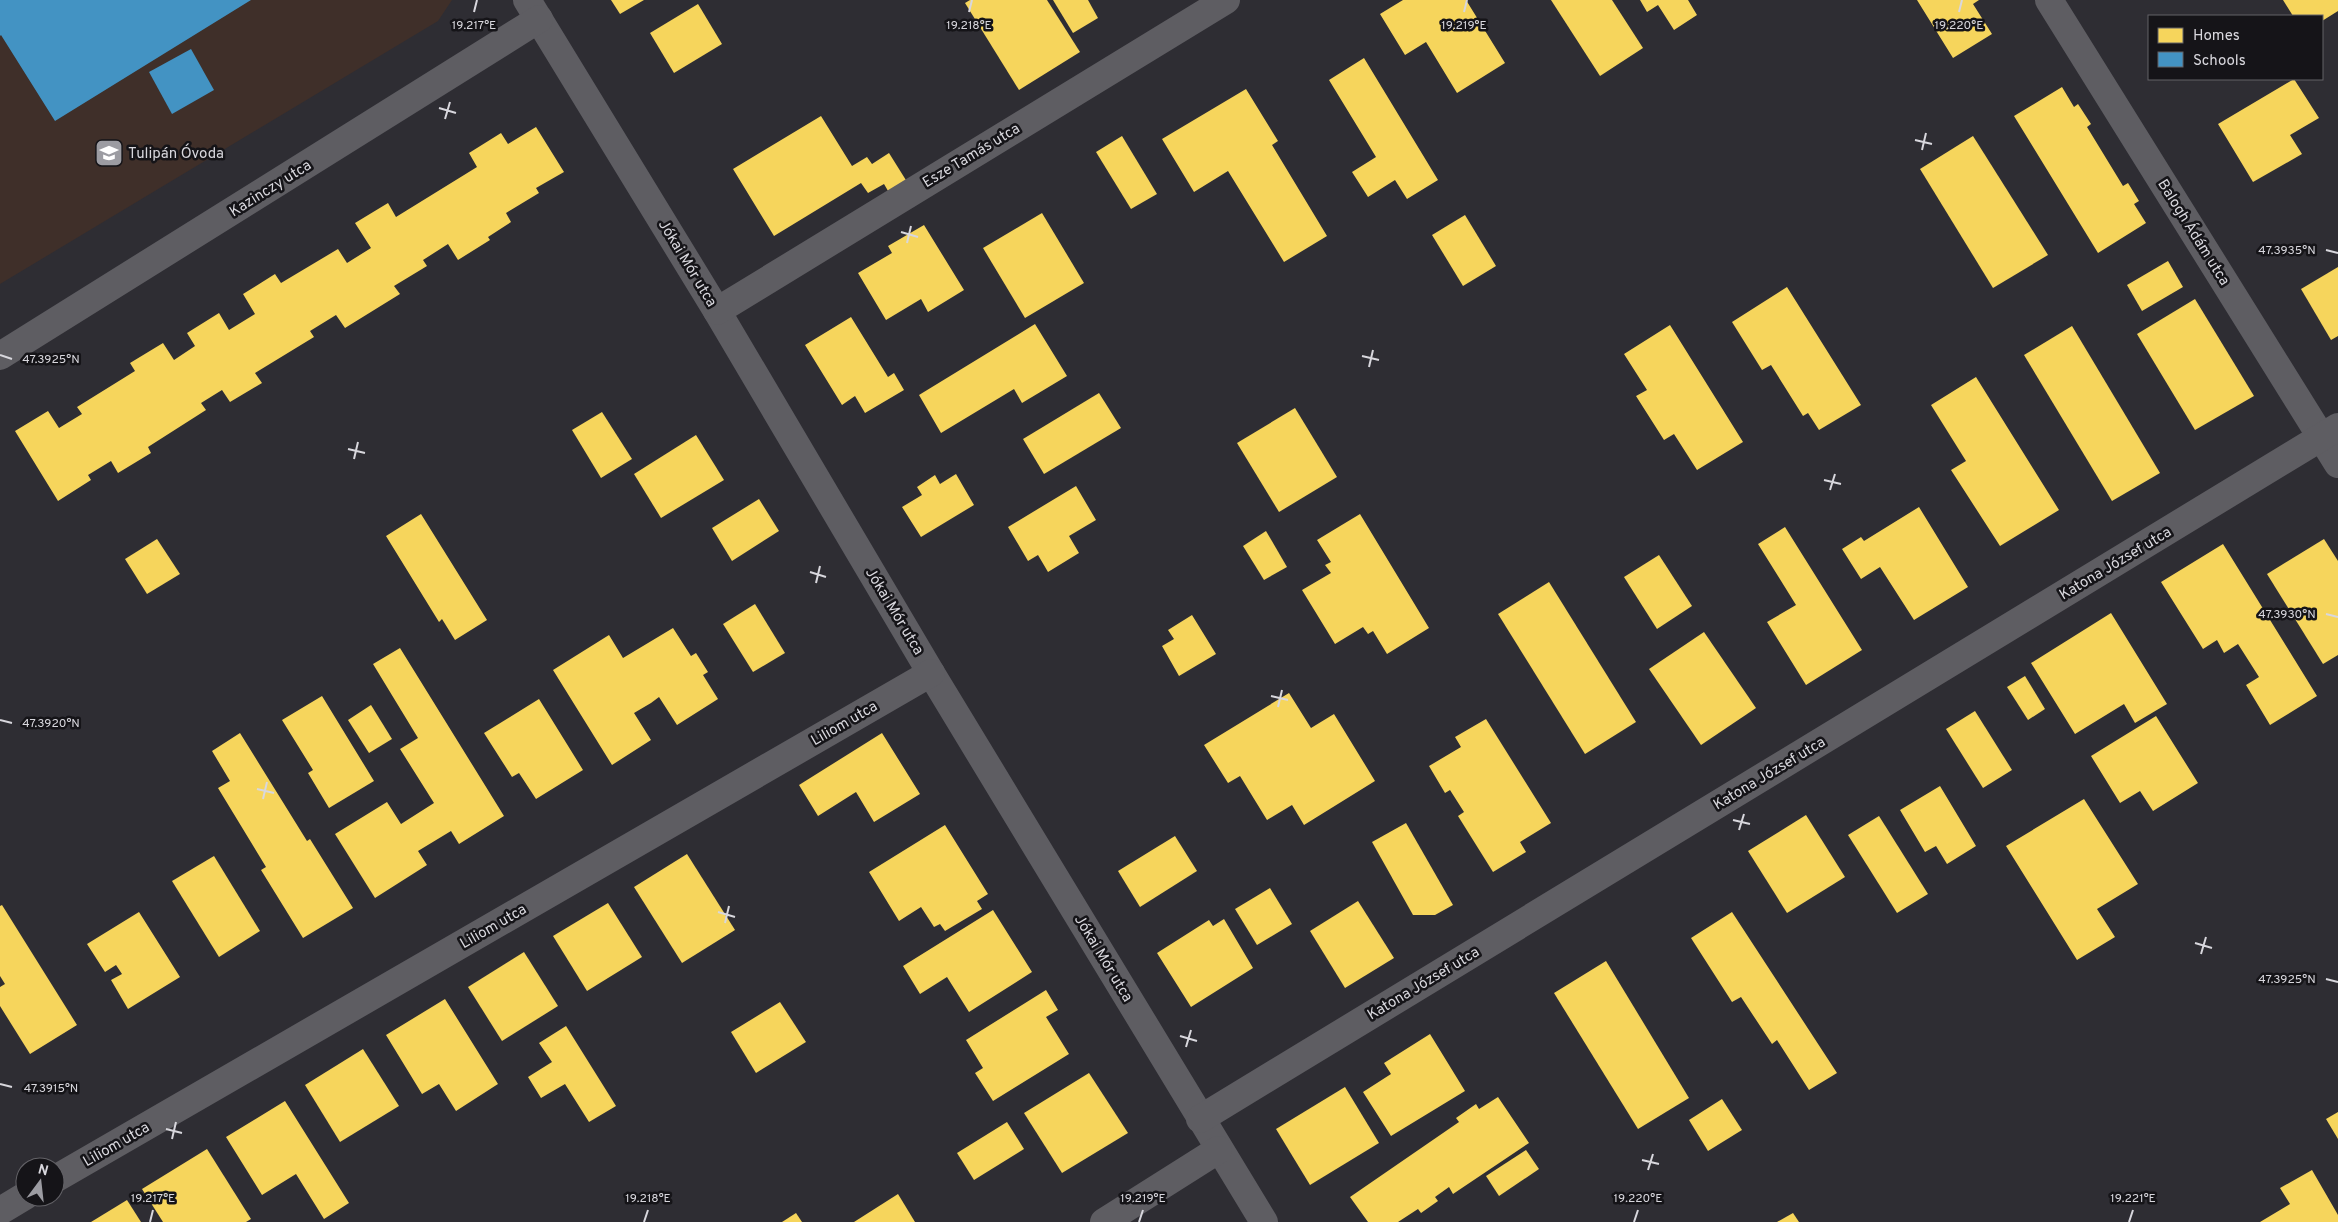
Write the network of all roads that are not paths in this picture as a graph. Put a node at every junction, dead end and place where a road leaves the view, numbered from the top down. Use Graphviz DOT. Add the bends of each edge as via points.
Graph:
graph roads {
  1 [pos="1226,0"];
  2 [pos="2049,0"];
  3 [pos="533,10"];
  4 [pos="717,310"];
  5 [pos="0,356"];
  6 [pos="2330,432"];
  7 [pos="2338,464"];
  8 [pos="931,672"];
  9 [pos="1200,1119"];
  10 [pos="1218,1150"];
  11 [pos="65,1173"];
  12 [pos="15,1202"];
  13 [pos="0,1211"];
  14 [pos="1104,1222"];
  15 [pos="1264,1222"];
  1 -- 4 [label="street, Esze Tamás utca"];
  2 -- 6 [label="street, Balogh Ádám utca"];
  3 -- 4 [label="street, Jókai Mór utca"];
  3 -- 5 [label="street, Kazinczy utca"];
  4 -- 8 [label="street, Jókai Mór utca"];
  6 -- 7 [label="street, Balogh Ádám utca"];
  6 -- 9 [label="street, Katona József utca"];
  8 -- 9 [label="street, Jókai Mór utca"];
  8 -- 11 [label="street, Liliom utca"];
  9 -- 10 [label="street, Jókai Mór utca"];
  10 -- 14 [label="street"];
  10 -- 15 [label="street, Jókai Mór utca"];
  12 -- 13 [label="street"];
}
